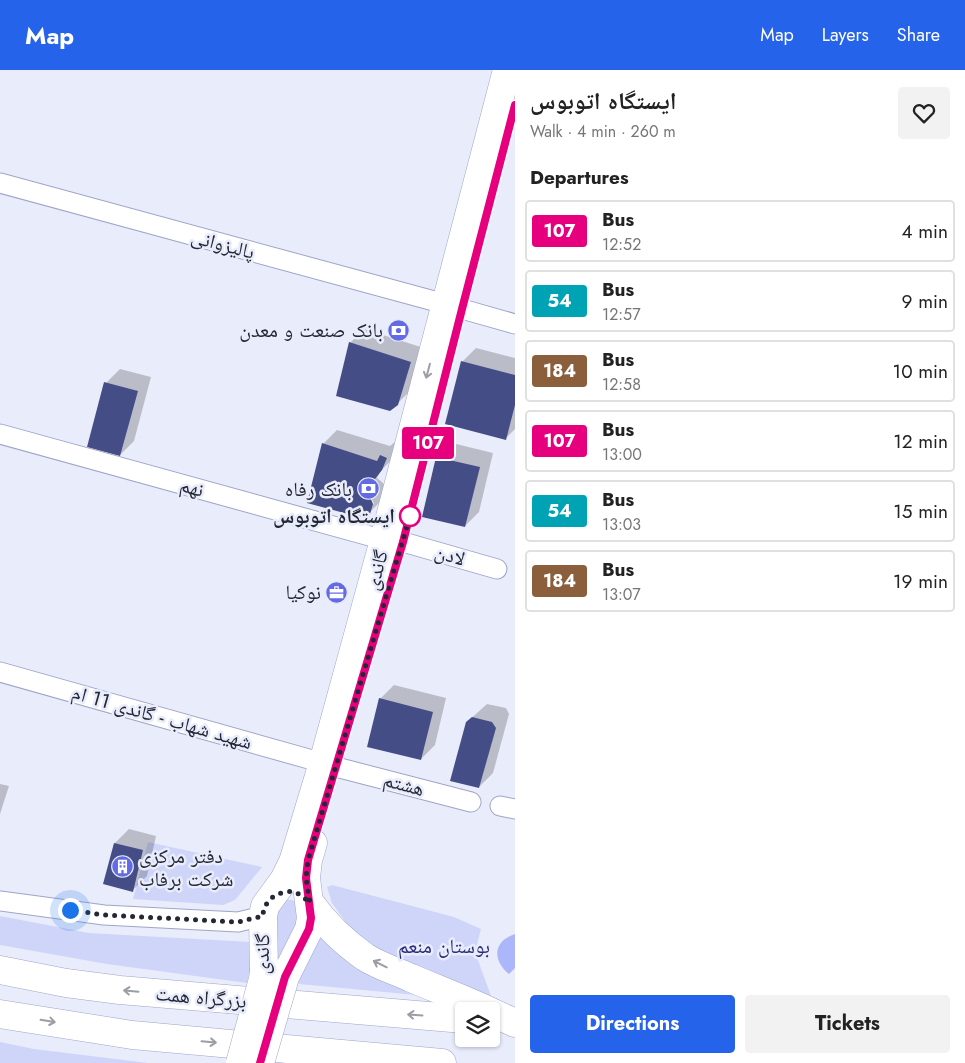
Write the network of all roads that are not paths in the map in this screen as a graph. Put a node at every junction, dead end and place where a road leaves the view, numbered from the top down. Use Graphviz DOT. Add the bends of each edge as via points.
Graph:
graph roads {
  1 [pos="508,70"];
  2 [pos="515,71"];
  3 [pos="515,105"];
  4 [pos="0,183"];
  5 [pos="453,307"];
  6 [pos="515,324"];
  7 [pos="0,434"];
  8 [pos="394,541"];
  9 [pos="497,569"];
  10 [pos="0,672"];
  11 [pos="330,764"];
  12 [pos="471,802"];
  13 [pos="0,901"];
  14 [pos="310,903"];
  15 [pos="266,908"];
  16 [pos="0,970"];
  17 [pos="275,974"];
  18 [pos="468,1002"];
  19 [pos="0,1014"];
  20 [pos="500,1016"];
  21 [pos="455,1018"];
  22 [pos="500,1022"];
  23 [pos="515,1023"];
  24 [pos="240,1063"];
  25 [pos="260,1063"];
  26 [pos="442,1063"];
  1 -- 2 [label="main road"];
  1 -- 5 [label="main road, گاندی"];
  3 -- 5 [label="main road, گاندی"];
  4 -- 5 [label="street, پالیزوانی"];
  5 -- 6 [label="street, پالیزوانی"];
  5 -- 8 [label="main road, گاندی"];
  7 -- 8 [label="street, نهم"];
  8 -- 9 [label="street, لادن"];
  8 -- 11 [label="main road, گاندی"];
  10 -- 11 [label="street, شهید شهاب - گاندی 11 ام"];
  11 -- 12 [label="street, هشتم"];
  11 -- 14 [label="main road, گاندی" via="308,860 306,878"];
  11 -- 15 [label="main road, گاندی" via="293,862"];
  13 -- 15 [label="street" via="104,915 238,922"];
  14 -- 15 [label="main road" via="295,892 286,892"];
  14 -- 17 [label="main road, گاندی" via="309,929"];
  18 -- 14 [label="main road, one-way" via="366,958 332,929"];
  15 -- 17 [label="main road, گاندی"];
  21 -- 16 [label="main road, بزرگراه همت, one-way" via="120,990"];
  17 -- 24 [label="main road, گاندی, bridge" via="263,979"];
  17 -- 25 [label="main road, گاندی, bridge"];
  19 -- 26 [label="main road, one-way" via="132,1035"];
  20 -- 23 [label="main road"];
  22 -- 23 [label="main road"];
}
